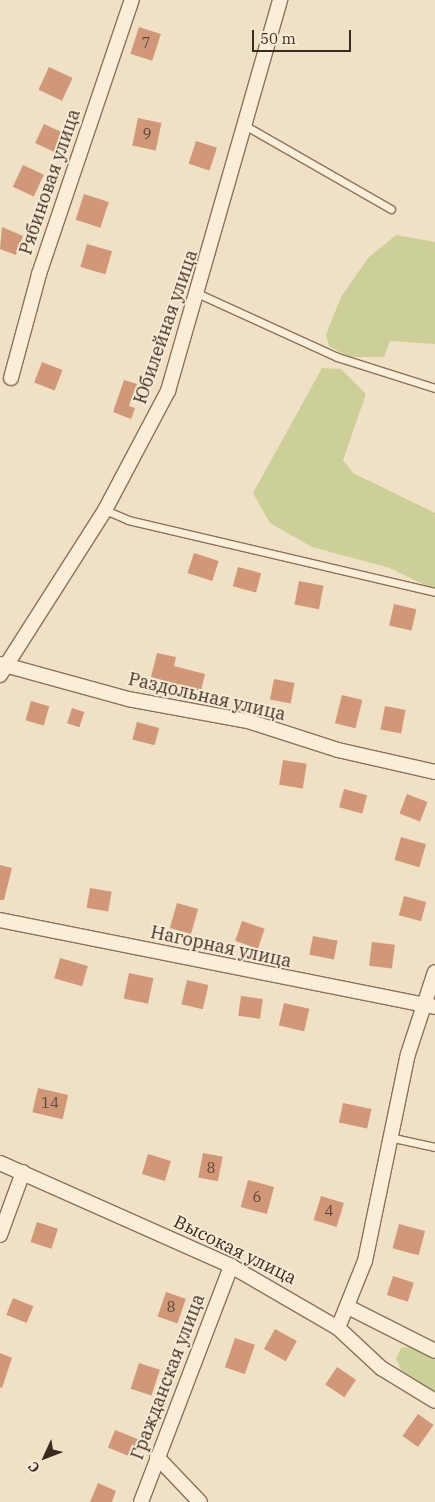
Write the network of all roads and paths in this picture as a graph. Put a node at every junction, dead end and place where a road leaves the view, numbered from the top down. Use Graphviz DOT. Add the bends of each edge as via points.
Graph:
graph roads {
  1 [pos="132,0"];
  2 [pos="280,0"];
  3 [pos="246,126"];
  4 [pos="391,209"];
  5 [pos="199,294"];
  6 [pos="10,378"];
  7 [pos="435,388"];
  8 [pos="105,510"];
  9 [pos="435,592"];
  10 [pos="2,668"];
  11 [pos="435,772"];
  12 [pos="0,920"];
  13 [pos="435,972"];
  14 [pos="435,1007"];
  15 [pos="420,1008"];
  16 [pos="389,1137"];
  17 [pos="435,1147"];
  18 [pos="0,1163"];
  19 [pos="23,1172"];
  20 [pos="0,1235"];
  21 [pos="231,1266"];
  22 [pos="348,1307"];
  23 [pos="338,1328"];
  24 [pos="435,1351"];
  25 [pos="435,1401"];
  26 [pos="157,1457"];
  27 [pos="141,1502"];
  28 [pos="200,1502"];
  1 -- 6 [label="street, Рябиновая улица" via="39,274"];
  2 -- 3 [label="street, Юбилейная улица"];
  3 -- 4 [label="lane"];
  3 -- 5 [label="street, Юбилейная улица"];
  5 -- 7 [label="lane" via="337,357"];
  5 -- 8 [label="street, Юбилейная улица" via="168,391"];
  8 -- 9 [label="lane" via="128,520"];
  8 -- 10 [label="street, Юбилейная улица"];
  10 -- 11 [label="street, Раздольная улица"];
  12 -- 15 [label="street, Нагорная улица"];
  13 -- 15 [label="street"];
  14 -- 15 [label="street, Нагорная улица"];
  15 -- 16 [label="street"];
  16 -- 17 [label="lane"];
  16 -- 22 [label="street" via="365,1261"];
  18 -- 19 [label="street, Высокая улица"];
  19 -- 20 [label="street"];
  19 -- 21 [label="street, Высокая улица"];
  21 -- 23 [label="street, Высокая улица"];
  21 -- 26 [label="street, Гражданская улица"];
  22 -- 23 [label="street"];
  22 -- 24 [label="street"];
  23 -- 25 [label="street, Высокая улица" via="381,1368"];
  26 -- 27 [label="street, Гражданская улица"];
  26 -- 28 [label="street"];
}
